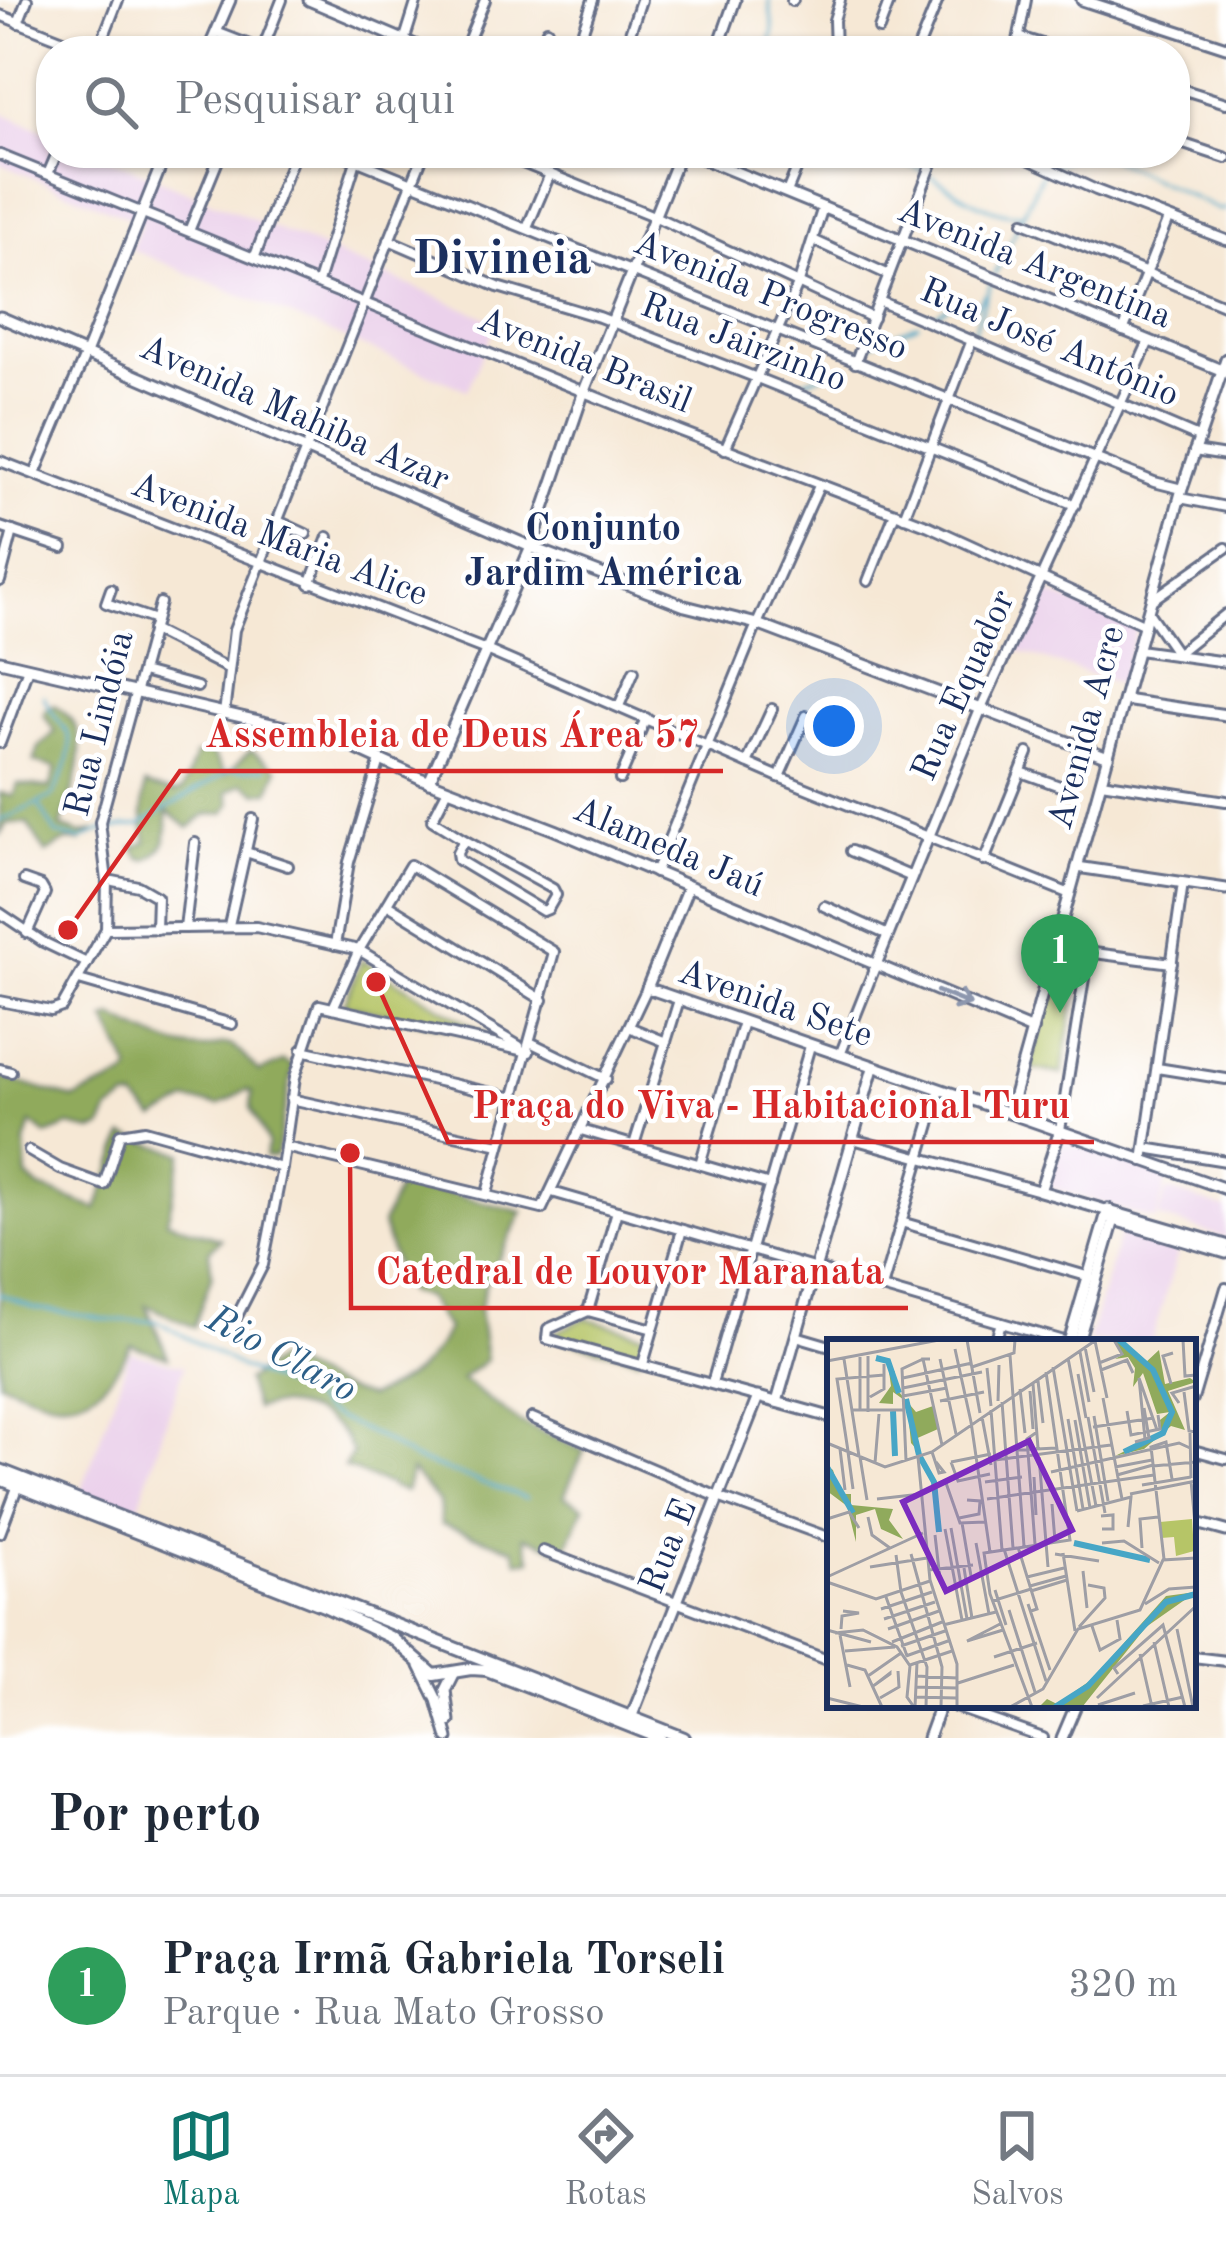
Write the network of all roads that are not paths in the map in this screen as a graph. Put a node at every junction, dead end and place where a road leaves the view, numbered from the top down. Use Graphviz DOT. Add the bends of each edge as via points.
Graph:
graph roads {
  1 [pos="27,0"];
  2 [pos="118,0"];
  3 [pos="230,0"];
  4 [pos="282,0"];
  5 [pos="309,0"];
  6 [pos="417,0"];
  7 [pos="485,0"];
  8 [pos="593,0"];
  9 [pos="640,0"];
  10 [pos="840,0"];
  11 [pos="890,0"];
  12 [pos="938,0"];
  13 [pos="1026,0"];
  14 [pos="1082,0"];
  15 [pos="735,1"];
  16 [pos="0,15"];
  17 [pos="18,23"];
  18 [pos="879,28"];
  19 [pos="547,30"];
  20 [pos="216,32"];
  21 [pos="53,36"];
  22 [pos="101,36"];
  23 [pos="214,36"];
  24 [pos="226,36"];
  25 [pos="269,36"];
  26 [pos="383,36"];
  27 [pos="406,36"];
  28 [pos="470,36"];
  29 [pos="544,36"];
  30 [pos="581,36"];
  31 [pos="629,36"];
  32 [pos="722,36"];
  33 [pos="835,36"];
  34 [pos="923,36"];
  35 [pos="1019,36"];
  36 [pos="1226,47"];
  37 [pos="1190,92"];
  38 [pos="1226,103"];
  39 [pos="1190,146"];
  40 [pos="0,155"];
  41 [pos="1226,158"];
  42 [pos="51,168"];
  43 [pos="160,168"];
  44 [pos="215,168"];
  45 [pos="289,168"];
  46 [pos="354,168"];
  47 [pos="376,168"];
  48 [pos="418,168"];
  49 [pos="536,168"];
  50 [pos="674,168"];
  51 [pos="726,168"];
  52 [pos="797,168"];
  53 [pos="930,168"];
  54 [pos="1051,168"];
  55 [pos="48,174"];
  56 [pos="550,174"];
  57 [pos="413,183"];
  58 [pos="788,193"];
  59 [pos="823,207"];
  60 [pos="141,213"];
  61 [pos="656,217"];
  62 [pos="1168,219"];
  63 [pos="1024,223"];
  64 [pos="527,228"];
  65 [pos="189,231"];
  66 [pos="389,240"];
  67 [pos="813,240"];
  68 [pos="1226,240"];
  69 [pos="902,241"];
  70 [pos="255,256"];
  71 [pos="634,271"];
  72 [pos="889,275"];
  73 [pos="1145,276"];
  74 [pos="318,282"];
  75 [pos="799,282"];
  76 [pos="363,301"];
  77 [pos="879,301"];
  78 [pos="1226,306"];
  79 [pos="0,316"];
  80 [pos="873,318"];
  81 [pos="614,323"];
  82 [pos="778,331"];
  83 [pos="1123,331"];
  84 [pos="972,340"];
  85 [pos="1149,341"];
  86 [pos="86,353"];
  87 [pos="855,363"];
  88 [pos="1225,367"];
  89 [pos="757,378"];
  90 [pos="584,391"];
  91 [pos="950,398"];
  92 [pos="1122,405"];
  93 [pos="1198,436"];
  94 [pos="931,446"];
  95 [pos="724,449"];
  96 [pos="305,451"];
  97 [pos="1194,451"];
  98 [pos="1226,456"];
  99 [pos="1098,458"];
  100 [pos="0,460"];
  101 [pos="35,474"];
  102 [pos="819,486"];
  103 [pos="1181,494"];
  104 [pos="1075,505"];
  105 [pos="1226,507"];
  106 [pos="899,515"];
  107 [pos="278,521"];
  108 [pos="0,527"];
  109 [pos="13,531"];
  110 [pos="306,534"];
  111 [pos="328,538"];
  112 [pos="531,547"];
  113 [pos="64,548"];
  114 [pos="1226,548"];
  115 [pos="260,563"];
  116 [pos="1043,578"];
  117 [pos="0,581"];
  118 [pos="868,581"];
  119 [pos="310,584"];
  120 [pos="111,589"];
  121 [pos="160,603"];
  122 [pos="1150,606"];
  123 [pos="1226,614"];
  124 [pos="757,624"];
  125 [pos="153,625"];
  126 [pos="1144,625"];
  127 [pos="485,650"];
  128 [pos="1138,650"];
  129 [pos="1175,653"];
  130 [pos="0,662"];
  131 [pos="1226,662"];
  132 [pos="28,668"];
  133 [pos="229,668"];
  134 [pos="634,671"];
  135 [pos="142,672"];
  136 [pos="197,687"];
  137 [pos="136,695"];
  138 [pos="1124,700"];
  139 [pos="620,706"];
  140 [pos="772,709"];
  141 [pos="980,711"];
  142 [pos="1226,715"];
  143 [pos="224,716"];
  144 [pos="806,716"];
  145 [pos="646,718"];
  146 [pos="0,743"];
  147 [pos="706,745"];
  148 [pos="1028,753"];
  149 [pos="1108,758"];
  150 [pos="380,760"];
  151 [pos="747,763"];
  152 [pos="1021,772"];
  153 [pos="779,778"];
  154 [pos="620,779"];
  155 [pos="429,782"];
  156 [pos="1101,782"];
  157 [pos="448,789"];
  158 [pos="1068,789"];
  159 [pos="1226,801"];
  160 [pos="253,819"];
  161 [pos="927,839"];
  162 [pos="464,840"];
  163 [pos="194,843"];
  164 [pos="850,851"];
  165 [pos="247,852"];
  166 [pos="984,861"];
  167 [pos="288,866"];
  168 [pos="1077,867"];
  169 [pos="655,873"];
  170 [pos="912,877"];
  171 [pos="24,880"];
  172 [pos="113,881"];
  173 [pos="1184,883"];
  174 [pos="688,887"];
  175 [pos="1226,889"];
  176 [pos="1070,894"];
  177 [pos="387,904"];
  178 [pos="824,907"];
  179 [pos="0,914"];
  180 [pos="229,925"];
  181 [pos="185,928"];
  182 [pos="106,929"];
  183 [pos="157,929"];
  184 [pos="27,933"];
  185 [pos="888,935"];
  186 [pos="335,945"];
  187 [pos="1055,948"];
  188 [pos="358,950"];
  189 [pos="1088,953"];
  190 [pos="87,963"];
  191 [pos="1172,963"];
  192 [pos="875,967"];
  193 [pos="79,980"];
  194 [pos="647,988"];
  195 [pos="0,1000"];
  196 [pos="542,1000"];
  197 [pos="679,1000"];
  198 [pos="333,1008"];
  199 [pos="742,1022"];
  200 [pos="232,1024"];
  201 [pos="629,1028"];
  202 [pos="1032,1030"];
  203 [pos="666,1042"];
  204 [pos="810,1046"];
  205 [pos="530,1048"];
  206 [pos="302,1050"];
  207 [pos="839,1056"];
  208 [pos="873,1068"];
  209 [pos="1156,1068"];
  210 [pos="0,1069"];
  211 [pos="11,1072"];
  212 [pos="606,1079"];
  213 [pos="1226,1079"];
  214 [pos="940,1090"];
  215 [pos="514,1098"];
  216 [pos="291,1099"];
  217 [pos="1009,1113"];
  218 [pos="581,1130"];
  219 [pos="1060,1130"];
  220 [pos="853,1139"];
  221 [pos="501,1145"];
  222 [pos="634,1145"];
  223 [pos="285,1147"];
  224 [pos="1145,1148"];
  225 [pos="29,1151"];
  226 [pos="920,1157"];
  227 [pos="1143,1161"];
  228 [pos="1226,1161"];
  229 [pos="700,1165"];
  230 [pos="282,1168"];
  231 [pos="770,1185"];
  232 [pos="1226,1189"];
  233 [pos="1040,1191"];
  234 [pos="552,1192"];
  235 [pos="487,1193"];
  236 [pos="617,1211"];
  237 [pos="1111,1215"];
  238 [pos="901,1222"];
  239 [pos="682,1230"];
  240 [pos="1226,1249"];
  241 [pos="751,1250"];
  242 [pos="815,1269"];
  243 [pos="1092,1278"];
  244 [pos="882,1288"];
  245 [pos="1226,1288"];
  246 [pos="588,1311"];
  247 [pos="236,1318"];
  248 [pos="1001,1323"];
  249 [pos="653,1329"];
  250 [pos="796,1336"];
  251 [pos="996,1339"];
  252 [pos="1060,1339"];
  253 [pos="1072,1339"];
  254 [pos="827,1345"];
  255 [pos="643,1364"];
  256 [pos="1196,1380"];
  257 [pos="712,1383"];
  258 [pos="758,1397"];
  259 [pos="777,1402"];
  260 [pos="827,1416"];
  261 [pos="532,1418"];
  262 [pos="1196,1451"];
  263 [pos="1226,1459"];
  264 [pos="0,1474"];
  265 [pos="18,1485"];
  266 [pos="718,1497"];
  267 [pos="1196,1523"];
  268 [pos="1226,1532"];
  269 [pos="0,1533"];
  270 [pos="827,1537"];
  271 [pos="542,1551"];
  272 [pos="676,1605"];
  273 [pos="431,1640"];
  274 [pos="455,1650"];
  275 [pos="1196,1657"];
  276 [pos="827,1660"];
  277 [pos="1226,1661"];
  278 [pos="419,1665"];
  279 [pos="454,1672"];
  280 [pos="943,1708"];
  281 [pos="954,1708"];
  282 [pos="1075,1708"];
  283 [pos="631,1718"];
  284 [pos="450,1738"];
  285 [pos="660,1738"];
  286 [pos="684,1738"];
  287 [pos="928,1738"];
  288 [pos="1043,1738"];
  289 [pos="1062,1738"];
  1 -- 17 [label="street"];
  2 -- 22 [label="street"];
  3 -- 20 [label="street"];
  4 -- 25 [label="street"];
  5 -- 26 [label="street"];
  6 -- 27 [label="street"];
  7 -- 28 [label="street"];
  8 -- 30 [label="street"];
  9 -- 31 [label="street"];
  10 -- 33 [label="street"];
  11 -- 18 [label="street"];
  12 -- 34 [label="street"];
  13 -- 35 [label="street"];
  14 -- 36 [label="street"];
  15 -- 32 [label="street"];
  16 -- 17 [label="street"];
  17 -- 21 [label="street"];
  19 -- 29 [label="street"];
  20 -- 23 [label="street"];
  20 -- 24 [label="street"];
  37 -- 38 [label="street"];
  39 -- 41 [label="street"];
  40 -- 55 [label="street, Avenida Brasil"];
  42 -- 55 [label="street"];
  43 -- 60 [label="street"];
  44 -- 65 [label="street"];
  45 -- 70 [label="street"];
  46 -- 74 [label="street"];
  47 -- 57 [label="street, Avenida Progresso"];
  48 -- 57 [label="street"];
  49 -- 56 [label="street, Rua José Antônio"];
  50 -- 61 [label="street"];
  51 -- 58 [label="street, Avenida Argentina"];
  52 -- 58 [label="street"];
  53 -- 69 [label="street"];
  54 -- 62 [label="street"];
  55 -- 60 [label="street, Avenida Brasil"];
  56 -- 61 [label="street, Rua José Antônio"];
  56 -- 64 [label="street"];
  57 -- 64 [label="street, Avenida Progresso"];
  57 -- 66 [label="street"];
  58 -- 59 [label="street, Avenida Argentina"];
  59 -- 67 [label="street"];
  59 -- 69 [label="street, Avenida Argentina"];
  60 -- 65 [label="street, Avenida Brasil"];
  60 -- 86 [label="street"];
  61 -- 71 [label="street"];
  61 -- 75 [label="street, Rua José Antônio"];
  62 -- 68 [label="street"];
  62 -- 73 [label="street"];
  63 -- 73 [label="street"];
  64 -- 71 [label="street, Avenida Progresso"];
  65 -- 70 [label="street, Avenida Brasil"];
  66 -- 76 [label="street"];
  66 -- 81 [label="street, Rua Jairzinho" via="498,287"];
  67 -- 72 [label="street"];
  67 -- 75 [label="street"];
  69 -- 72 [label="street"];
  69 -- 83 [label="street, Avenida Argentina"];
  70 -- 74 [label="street, Avenida Brasil"];
  71 -- 81 [label="street"];
  71 -- 82 [label="street, Avenida Progresso"];
  72 -- 77 [label="street"];
  73 -- 78 [label="street"];
  73 -- 83 [label="street"];
  74 -- 76 [label="street, Avenida Brasil"];
  75 -- 80 [label="street, Rua José Antônio"];
  75 -- 82 [label="street"];
  76 -- 90 [label="street, Avenida Brasil"];
  76 -- 96 [label="street"];
  77 -- 80 [label="street"];
  77 -- 84 [label="street, Rua José Antônio"];
  79 -- 86 [label="street, Avenida Mahiba Azar"];
  80 -- 87 [label="street"];
  81 -- 89 [label="street, Rua Jairzinho"];
  81 -- 90 [label="street"];
  82 -- 87 [label="street, Avenida Progresso"];
  82 -- 89 [label="street"];
  83 -- 85 [label="street, Avenida Argentina"];
  84 -- 91 [label="street"];
  84 -- 92 [label="street, Rua José Antônio"];
  85 -- 88 [label="street, Avenida Argentina"];
  85 -- 92 [label="street, Rua Equador"];
  86 -- 96 [label="street, Avenida Mahiba Azar"];
  86 -- 101 [label="street"];
  87 -- 91 [label="street, Avenida Progresso"];
  88 -- 93 [label="street, Avenida Acre"];
  89 -- 94 [label="street, Rua Jairzinho"];
  89 -- 95 [label="street"];
  90 -- 95 [label="street, Avenida Brasil"];
  90 -- 112 [label="street"];
  91 -- 94 [label="street"];
  91 -- 99 [label="street, Avenida Progresso"];
  92 -- 93 [label="street, Rua José Antônio"];
  92 -- 99 [label="street, Rua Equador"];
  93 -- 97 [label="street, Avenida Acre"];
  94 -- 104 [label="street, Rua Jairzinho"];
  94 -- 106 [label="street"];
  95 -- 102 [label="street, Avenida Brasil"];
  96 -- 107 [label="street"];
  96 -- 112 [label="street, Avenida Mahiba Azar"];
  97 -- 98 [label="street"];
  97 -- 103 [label="street, Avenida Acre"];
  99 -- 103 [label="street, Avenida Progresso"];
  99 -- 104 [label="street, Rua Equador"];
  100 -- 101 [label="street, Avenida Maria Alice"];
  101 -- 115 [label="street, Avenida Maria Alice"];
  102 -- 106 [label="street, Avenida Brasil"];
  102 -- 124 [label="street"];
  103 -- 105 [label="street, Avenida Progresso"];
  103 -- 122 [label="street, Avenida Acre"];
  104 -- 116 [label="street, Rua Equador"];
  106 -- 116 [label="street, Avenida Brasil"];
  106 -- 118 [label="street"];
  107 -- 110 [label="street"];
  107 -- 115 [label="street"];
  108 -- 109 [label="street"];
  109 -- 113 [label="street"];
  109 -- 117 [label="street"];
  111 -- 119 [label="street"];
  112 -- 124 [label="street, Avenida Mahiba Azar" via="685,606"];
  112 -- 127 [label="street"];
  114 -- 122 [label="street"];
  115 -- 119 [label="street, Avenida Maria Alice"];
  115 -- 133 [label="street"];
  116 -- 126 [label="street, Avenida Brasil"];
  116 -- 141 [label="street, Rua Equador"];
  119 -- 127 [label="street, Avenida Maria Alice"];
  120 -- 125 [label="street" via="106,604"];
  121 -- 125 [label="street, Rua Lindóia"];
  122 -- 126 [label="street, Avenida Acre"];
  122 -- 129 [label="street"];
  123 -- 129 [label="street"];
  124 -- 141 [label="street, Avenida Mahiba Azar"];
  124 -- 147 [label="street"];
  125 -- 133 [label="street"];
  125 -- 135 [label="street, Rua Lindóia"];
  126 -- 128 [label="street, Avenida Acre"];
  127 -- 139 [label="street, Avenida Maria Alice"];
  127 -- 155 [label="street"];
  128 -- 129 [label="street"];
  128 -- 138 [label="street, Avenida Acre"];
  129 -- 131 [label="street"];
  130 -- 132 [label="street, Alameda Jaú"];
  132 -- 137 [label="street, Alameda Jaú"];
  132 -- 146 [label="street"];
  133 -- 143 [label="street"];
  134 -- 139 [label="street"];
  135 -- 136 [label="street"];
  135 -- 137 [label="street, Rua Lindóia"];
  137 -- 143 [label="street, Alameda Jaú"];
  137 -- 182 [label="street, Rua Lindóia" via="100,822"];
  138 -- 142 [label="street"];
  138 -- 149 [label="street, Avenida Acre"];
  139 -- 145 [label="street, Avenida Maria Alice"];
  140 -- 151 [label="street"];
  141 -- 149 [label="street, Avenida Mahiba Azar"];
  141 -- 161 [label="street, Rua Equador"];
  143 -- 150 [label="street, Alameda Jaú" via="323,735"];
  144 -- 153 [label="street"];
  145 -- 147 [label="street, Avenida Maria Alice"];
  145 -- 154 [label="street"];
  147 -- 151 [label="street, Avenida Maria Alice"];
  147 -- 169 [label="street"];
  148 -- 152 [label="street"];
  149 -- 156 [label="street, Avenida Acre"];
  150 -- 155 [label="street, Alameda Jaú"];
  150 -- 186 [label="street" via="349,862"];
  151 -- 153 [label="street, Avenida Maria Alice"];
  152 -- 158 [label="street"];
  152 -- 166 [label="street"];
  153 -- 161 [label="street, Avenida Maria Alice"];
  155 -- 157 [label="street, Alameda Jaú"];
  156 -- 159 [label="street"];
  156 -- 168 [label="street, Avenida Acre"];
  157 -- 162 [label="street" via="432,820"];
  157 -- 169 [label="street, Alameda Jaú"];
  160 -- 165 [label="street"];
  161 -- 166 [label="street, Avenida Maria Alice"];
  161 -- 170 [label="street, Rua Equador"];
  162 -- 162 [label="street" via="556,892 548,909 458,860"];
  163 -- 181 [label="street"];
  164 -- 170 [label="street"];
  165 -- 167 [label="street"];
  165 -- 180 [label="street"];
  166 -- 176 [label="street, Avenida Maria Alice"];
  168 -- 173 [label="street"];
  168 -- 176 [label="street, Avenida Acre"];
  169 -- 174 [label="street, Alameda Jaú"];
  170 -- 185 [label="street, Rua Equador"];
  171 -- 184 [label="street" via="45,893"];
  172 -- 183 [label="street" via="158,897"];
  173 -- 175 [label="street"];
  173 -- 191 [label="street"];
  174 -- 192 [label="street, Alameda Jaú"];
  174 -- 194 [label="street"];
  176 -- 187 [label="street, Avenida Acre"];
  177 -- 188 [label="street"];
  177 -- 196 [label="street"];
  177 -- 196 [label="street" via="410,865 552,950"];
  178 -- 185 [label="street"];
  179 -- 184 [label="street"];
  180 -- 181 [label="street"];
  180 -- 186 [label="street"];
  181 -- 183 [label="street"];
  182 -- 183 [label="street"];
  182 -- 190 [label="street"];
  184 -- 190 [label="street"];
  185 -- 192 [label="street, Rua Equador"];
  186 -- 188 [label="street"];
  187 -- 189 [label="street"];
  187 -- 202 [label="street, Avenida Acre"];
  188 -- 198 [label="street"];
  188 -- 205 [label="street"];
  189 -- 191 [label="street"];
  189 -- 219 [label="street"];
  190 -- 193 [label="street"];
  191 -- 209 [label="street"];
  192 -- 202 [label="street, Alameda Jaú, one-way"];
  192 -- 207 [label="street, Rua Equador"];
  193 -- 195 [label="street" via="56,1010"];
  193 -- 200 [label="street"];
  194 -- 197 [label="street, Avenida Sete"];
  194 -- 201 [label="street"];
  196 -- 205 [label="street"];
  197 -- 199 [label="street, Avenida Sete"];
  197 -- 203 [label="street"];
  198 -- 205 [label="street"];
  198 -- 206 [label="street" via="317,1006"];
  199 -- 204 [label="street, Avenida Sete"];
  199 -- 229 [label="street"];
  201 -- 203 [label="street"];
  201 -- 212 [label="street"];
  202 -- 217 [label="street, Avenida Acre"];
  203 -- 222 [label="street"];
  204 -- 207 [label="street, Avenida Sete"];
  204 -- 231 [label="street"];
  205 -- 212 [label="street"];
  205 -- 215 [label="street"];
  206 -- 215 [label="street"];
  206 -- 216 [label="street"];
  207 -- 208 [label="street, Avenida Sete"];
  208 -- 214 [label="street, Avenida Sete"];
  208 -- 220 [label="street"];
  209 -- 213 [label="street"];
  209 -- 224 [label="street"];
  210 -- 211 [label="street"];
  212 -- 218 [label="street"];
  214 -- 217 [label="street, Avenida Sete"];
  214 -- 226 [label="street"];
  215 -- 221 [label="street"];
  216 -- 221 [label="street"];
  216 -- 223 [label="street"];
  217 -- 219 [label="street, Avenida Sete"];
  218 -- 222 [label="street"];
  218 -- 234 [label="street"];
  219 -- 227 [label="street, Avenida Sete"];
  219 -- 233 [label="street"];
  220 -- 226 [label="street"];
  220 -- 242 [label="street"];
  221 -- 235 [label="street"];
  222 -- 229 [label="street"];
  223 -- 230 [label="street"];
  223 -- 235 [label="street"];
  224 -- 227 [label="street"];
  224 -- 228 [label="street"];
  225 -- 230 [label="street" via="104,1185 128,1130"];
  226 -- 233 [label="street"];
  226 -- 238 [label="street"];
  227 -- 232 [label="street, Avenida Sete"];
  229 -- 231 [label="street"];
  230 -- 247 [label="street" via="263,1265"];
  231 -- 241 [label="street"];
  233 -- 237 [label="street"];
  234 -- 235 [label="street" via="544,1208"];
  234 -- 236 [label="street"];
  236 -- 239 [label="street"];
  236 -- 246 [label="street"];
  237 -- 240 [label="street"];
  237 -- 243 [label="street"];
  238 -- 243 [label="street"];
  238 -- 244 [label="street"];
  239 -- 241 [label="street"];
  239 -- 249 [label="street"];
  241 -- 242 [label="street"];
  241 -- 257 [label="street"];
  242 -- 244 [label="street"];
  242 -- 250 [label="street"];
  243 -- 253 [label="street"];
  244 -- 248 [label="street"];
  245 -- 256 [label="street"];
  246 -- 249 [label="street"];
  246 -- 255 [label="street" via="548,1329 547,1339"];
  248 -- 251 [label="street"];
  248 -- 252 [label="street"];
  249 -- 255 [label="street"];
  250 -- 254 [label="street"];
  250 -- 259 [label="street"];
  255 -- 257 [label="street"];
  257 -- 258 [label="street"];
  258 -- 259 [label="street"];
  258 -- 266 [label="street, Rua E"];
  259 -- 260 [label="street"];
  261 -- 266 [label="street"];
  262 -- 263 [label="street"];
  264 -- 265 [label="main road"];
  264 -- 273 [label="main road" via="157,1528"];
  265 -- 269 [label="street"];
  265 -- 278 [label="main road" via="324,1606 392,1638"];
  266 -- 270 [label="street"];
  266 -- 272 [label="street, Rua E"];
  267 -- 268 [label="street"];
  271 -- 272 [label="street"];
  272 -- 276 [label="street"];
  272 -- 283 [label="street, Rua E"];
  273 -- 274 [label="main road"];
  273 -- 278 [label="main road" via="418,1649"];
  274 -- 279 [label="main road"];
  274 -- 283 [label="main road"];
  275 -- 277 [label="street"];
  278 -- 279 [label="main road" via="439,1676"];
  278 -- 284 [label="street"];
  279 -- 284 [label="street" via="445,1697"];
  279 -- 285 [label="main road" via="487,1670"];
  280 -- 287 [label="street"];
  281 -- 288 [label="street"];
  282 -- 289 [label="street"];
  283 -- 286 [label="main road"];
}
